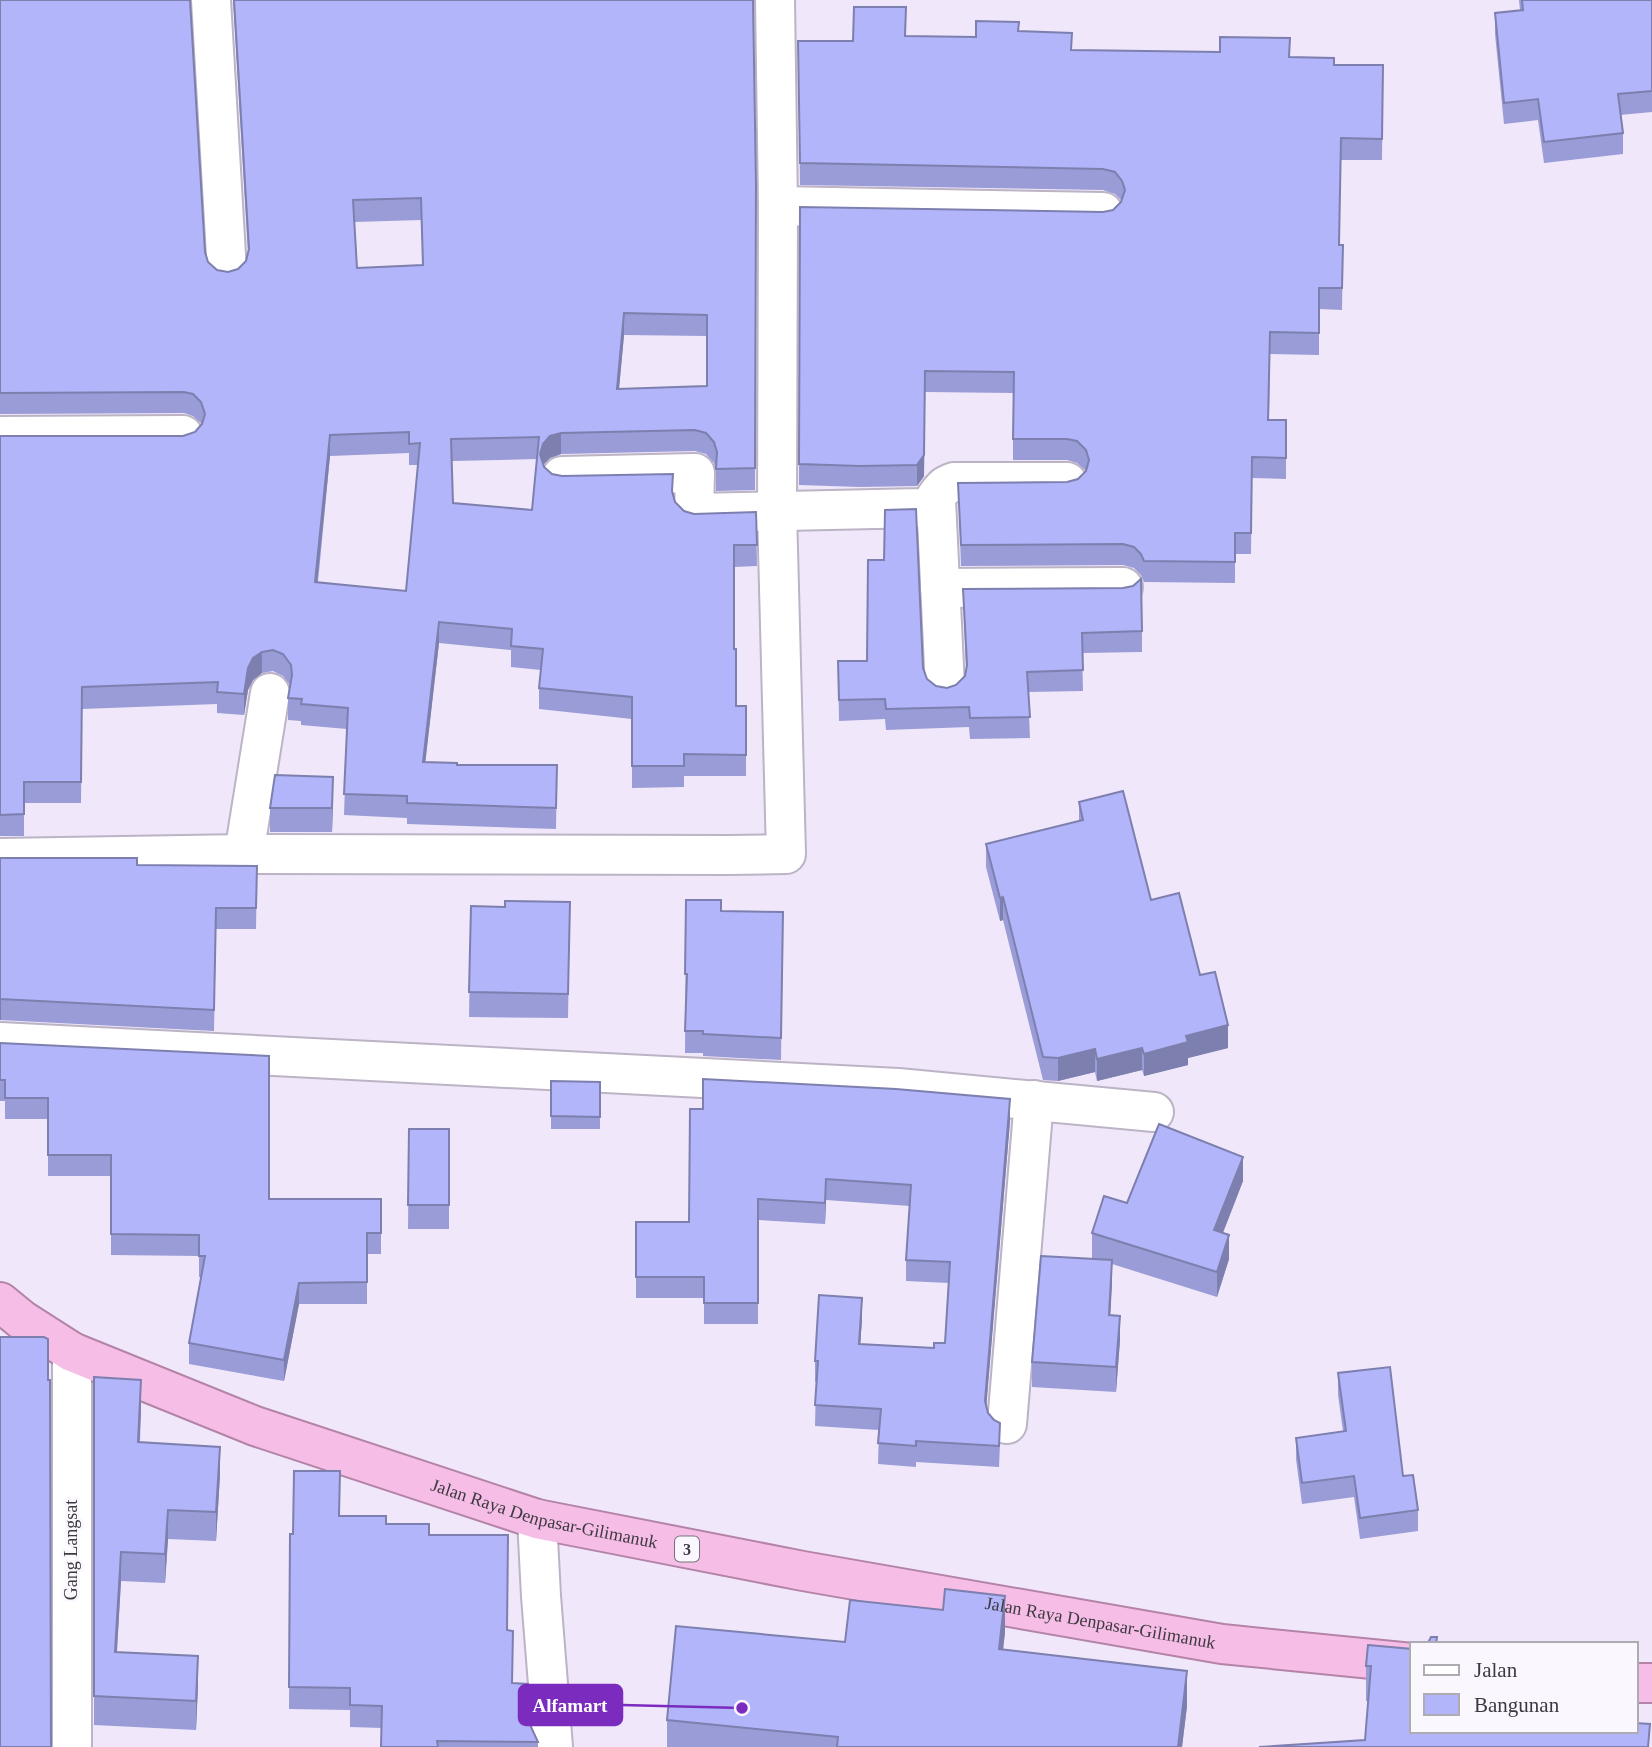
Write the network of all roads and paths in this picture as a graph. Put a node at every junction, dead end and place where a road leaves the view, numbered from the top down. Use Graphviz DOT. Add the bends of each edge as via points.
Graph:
graph roads {
  1 [pos="211,0"];
  2 [pos="775,0"];
  3 [pos="778,206"];
  4 [pos="1103,212"];
  5 [pos="227,272"];
  6 [pos="183,435"];
  7 [pos="0,436"];
  8 [pos="562,476"];
  9 [pos="1067,482"];
  10 [pos="936,500"];
  11 [pos="777,511"];
  12 [pos="1123,587"];
  13 [pos="940,588"];
  14 [pos="945,687"];
  15 [pos="271,693"];
  16 [pos="244,854"];
  17 [pos="0,858"];
  18 [pos="0,1042"];
  19 [pos="1034,1100"];
  20 [pos="1154,1112"];
  21 [pos="0,1302"];
  22 [pos="72,1352"];
  23 [pos="1007,1423"];
  24 [pos="537,1518"];
  25 [pos="1410,1663"];
  26 [pos="72,1747"];
  27 [pos="554,1747"];
  1 -- 5 [label="street"];
  2 -- 3 [label="street"];
  3 -- 4 [label="street"];
  3 -- 11 [label="street"];
  6 -- 7 [label="street"];
  8 -- 11 [label="street" via="695,473 694,513"];
  9 -- 10 [label="street" via="954,482 941,489"];
  10 -- 11 [label="street" via="930,506 904,509"];
  10 -- 13 [label="street"];
  11 -- 16 [label="street" via="786,854"];
  12 -- 13 [label="street"];
  13 -- 14 [label="street"];
  15 -- 16 [label="street"];
  16 -- 17 [label="street"];
  18 -- 19 [label="street" via="884,1087"];
  19 -- 20 [label="street"];
  19 -- 23 [label="street"];
  21 -- 22 [label="highway, Jalan Raya Denpasar-Gilimanuk / 3"];
  22 -- 24 [label="highway, Jalan Raya Denpasar-Gilimanuk / 3" via="255,1426"];
  22 -- 26 [label="street, Gang Langsat"];
  24 -- 25 [label="highway, Jalan Raya Denpasar-Gilimanuk / 3" via="803,1572 1222,1644"];
  24 -- 27 [label="street"];
}
